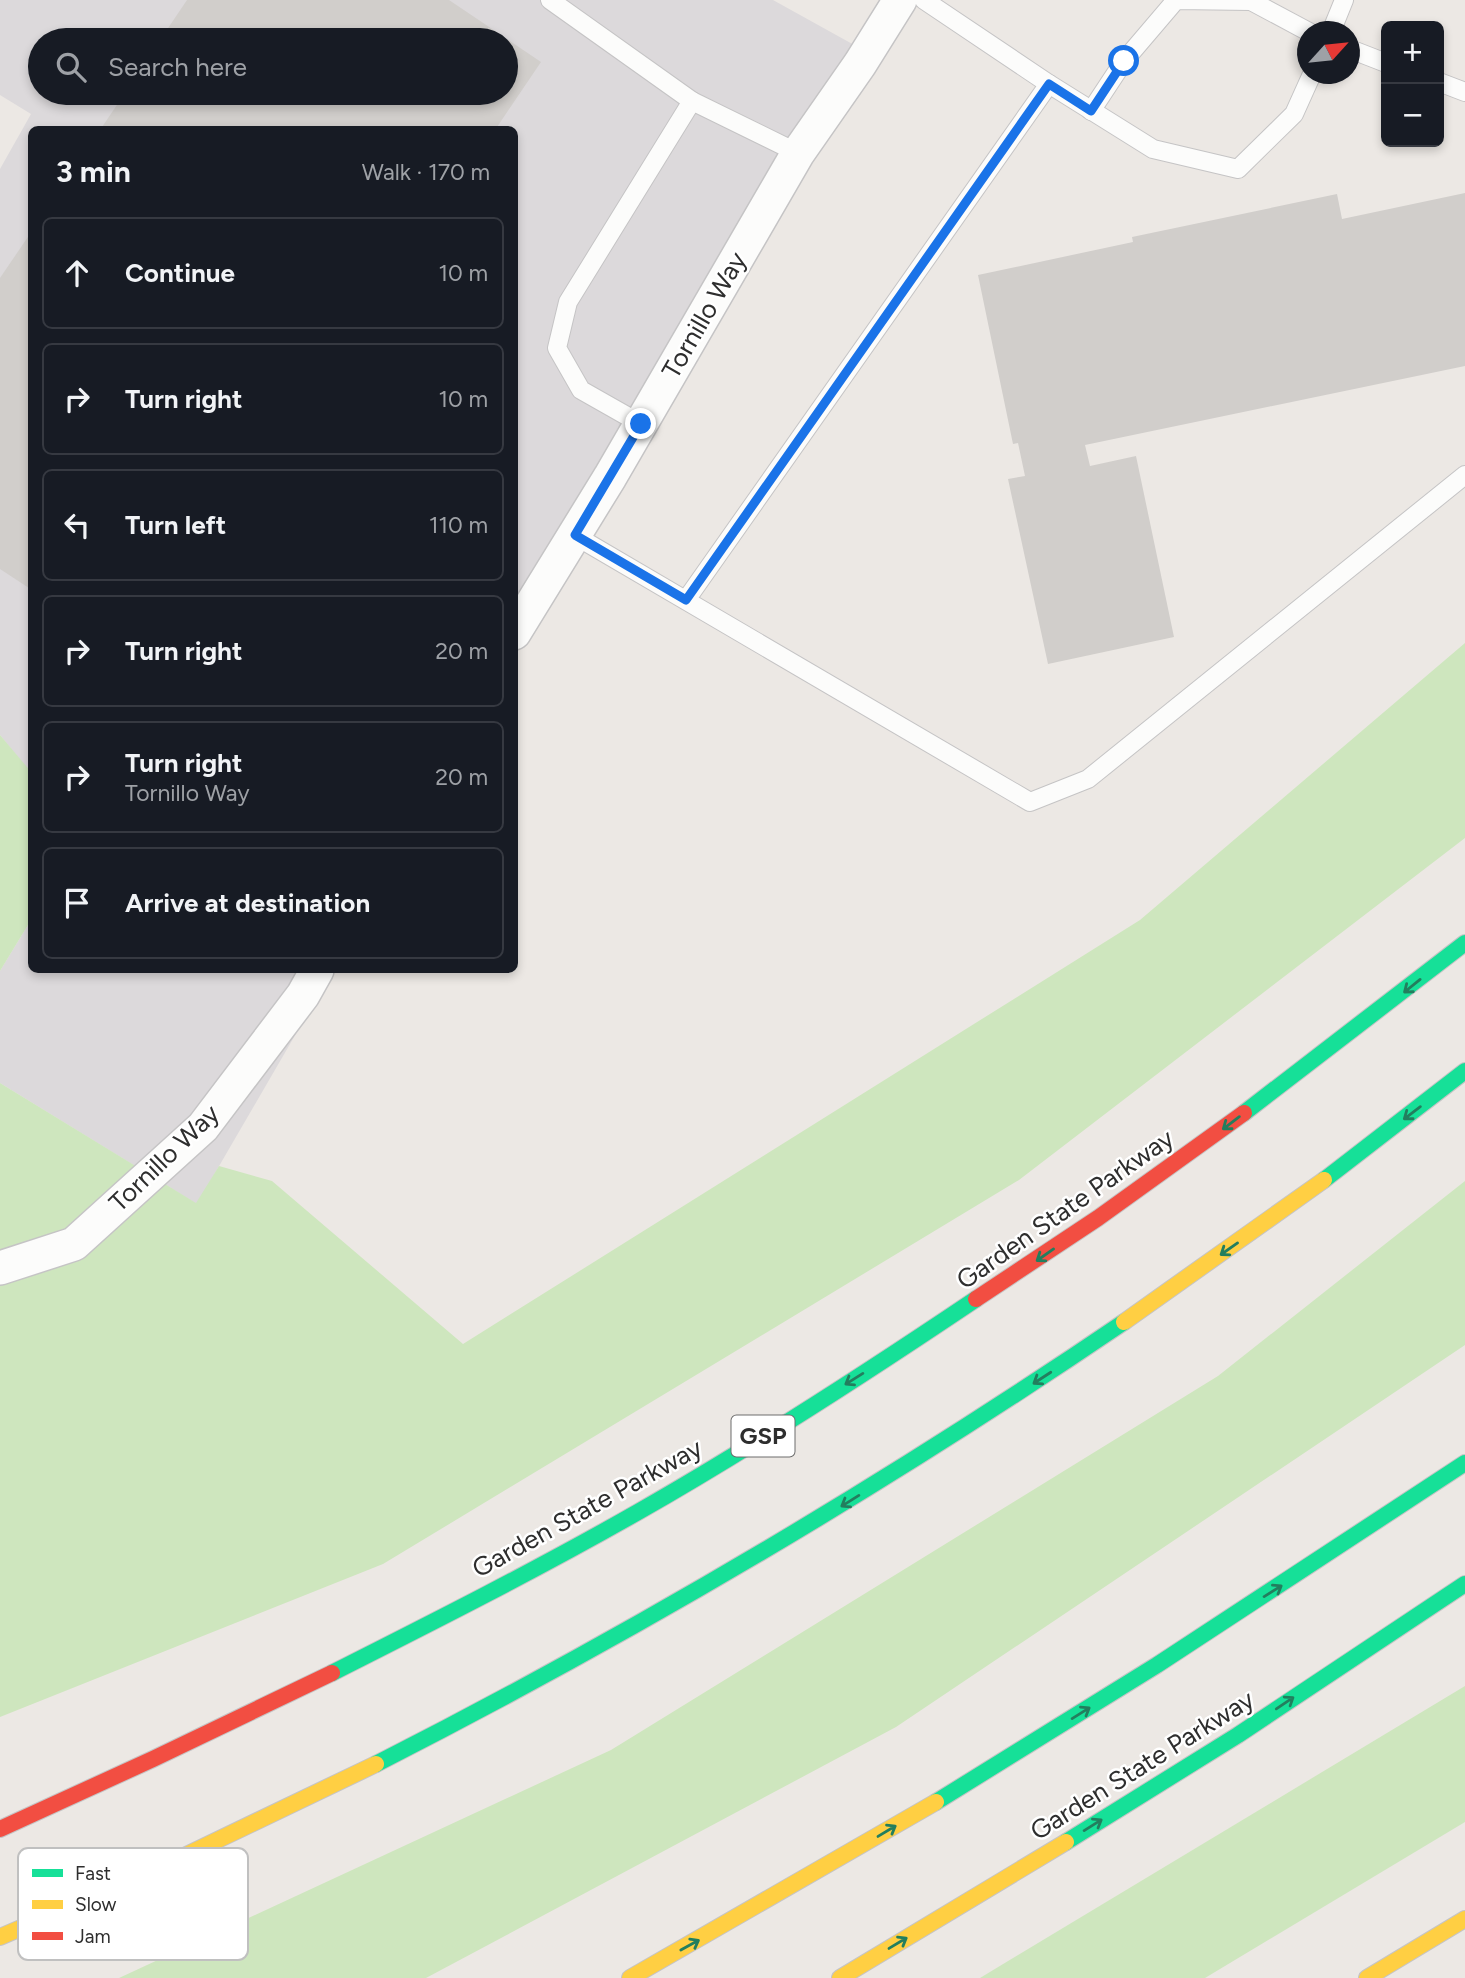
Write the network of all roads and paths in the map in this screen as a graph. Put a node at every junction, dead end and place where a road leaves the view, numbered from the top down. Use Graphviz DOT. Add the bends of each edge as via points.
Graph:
graph roads {
  1 [pos="550,0"];
  2 [pos="900,0"];
  3 [pos="924,0"];
  4 [pos="1344,0"];
  5 [pos="1335,21"];
  6 [pos="1297,26"];
  7 [pos="1360,53"];
  8 [pos="1381,61"];
  9 [pos="1049,84"];
  10 [pos="1308,84"];
  11 [pos="1444,84"];
  12 [pos="1465,92"];
  13 [pos="692,101"];
  14 [pos="1091,111"];
  15 [pos="798,153"];
  16 [pos="641,424"];
  17 [pos="1465,475"];
  18 [pos="575,535"];
  19 [pos="686,600"];
  20 [pos="518,627"];
  21 [pos="1465,943"];
  22 [pos="315,973"];
  23 [pos="1465,1071"];
  24 [pos="0,1268"];
  25 [pos="1465,1463"];
  26 [pos="1465,1584"];
  27 [pos="0,1829"];
  28 [pos="202,1848"];
  29 [pos="1465,1919"];
  30 [pos="18,1929"];
  31 [pos="0,1937"];
  32 [pos="630,1978"];
  33 [pos="840,1978"];
  34 [pos="1367,1978"];
  1 -- 13 [label="lane"];
  2 -- 15 [label="street, Tornillo Way"];
  3 -- 9 [label="lane"];
  4 -- 5 [label="lane"];
  6 -- 14 [label="lane" via="1251,1 1176,0 1124,61"];
  7 -- 8 [label="lane"];
  9 -- 14 [label="lane"];
  9 -- 19 [label="lane"];
  10 -- 14 [label="lane" via="1294,114 1238,169 1153,149"];
  11 -- 12 [label="lane"];
  13 -- 15 [label="lane"];
  13 -- 16 [label="lane" via="568,302 557,348 581,390"];
  15 -- 16 [label="street, Tornillo Way"];
  16 -- 18 [label="street, Tornillo Way"];
  17 -- 19 [label="lane" via="1088,779 1030,802"];
  18 -- 19 [label="lane"];
  18 -- 20 [label="street, Tornillo Way"];
  21 -- 27 [label="main road, Garden State Parkway / GSP, one-way" via="1208,1141 1000,1286 745,1448 606,1530 301,1689"];
  22 -- 24 [label="street, Tornillo Way" via="203,1127 74,1244"];
  23 -- 28 [label="main road, one-way" via="1257,1230 1070,1360 848,1502 477,1714"];
  32 -- 25 [label="main road, one-way" via="788,1891 1031,1745 1315,1565"];
  33 -- 26 [label="main road, Garden State Parkway, one-way" via="1226,1742"];
  29 -- 34 [label="main road"];
  30 -- 31 [label="main road, one-way"];
}
